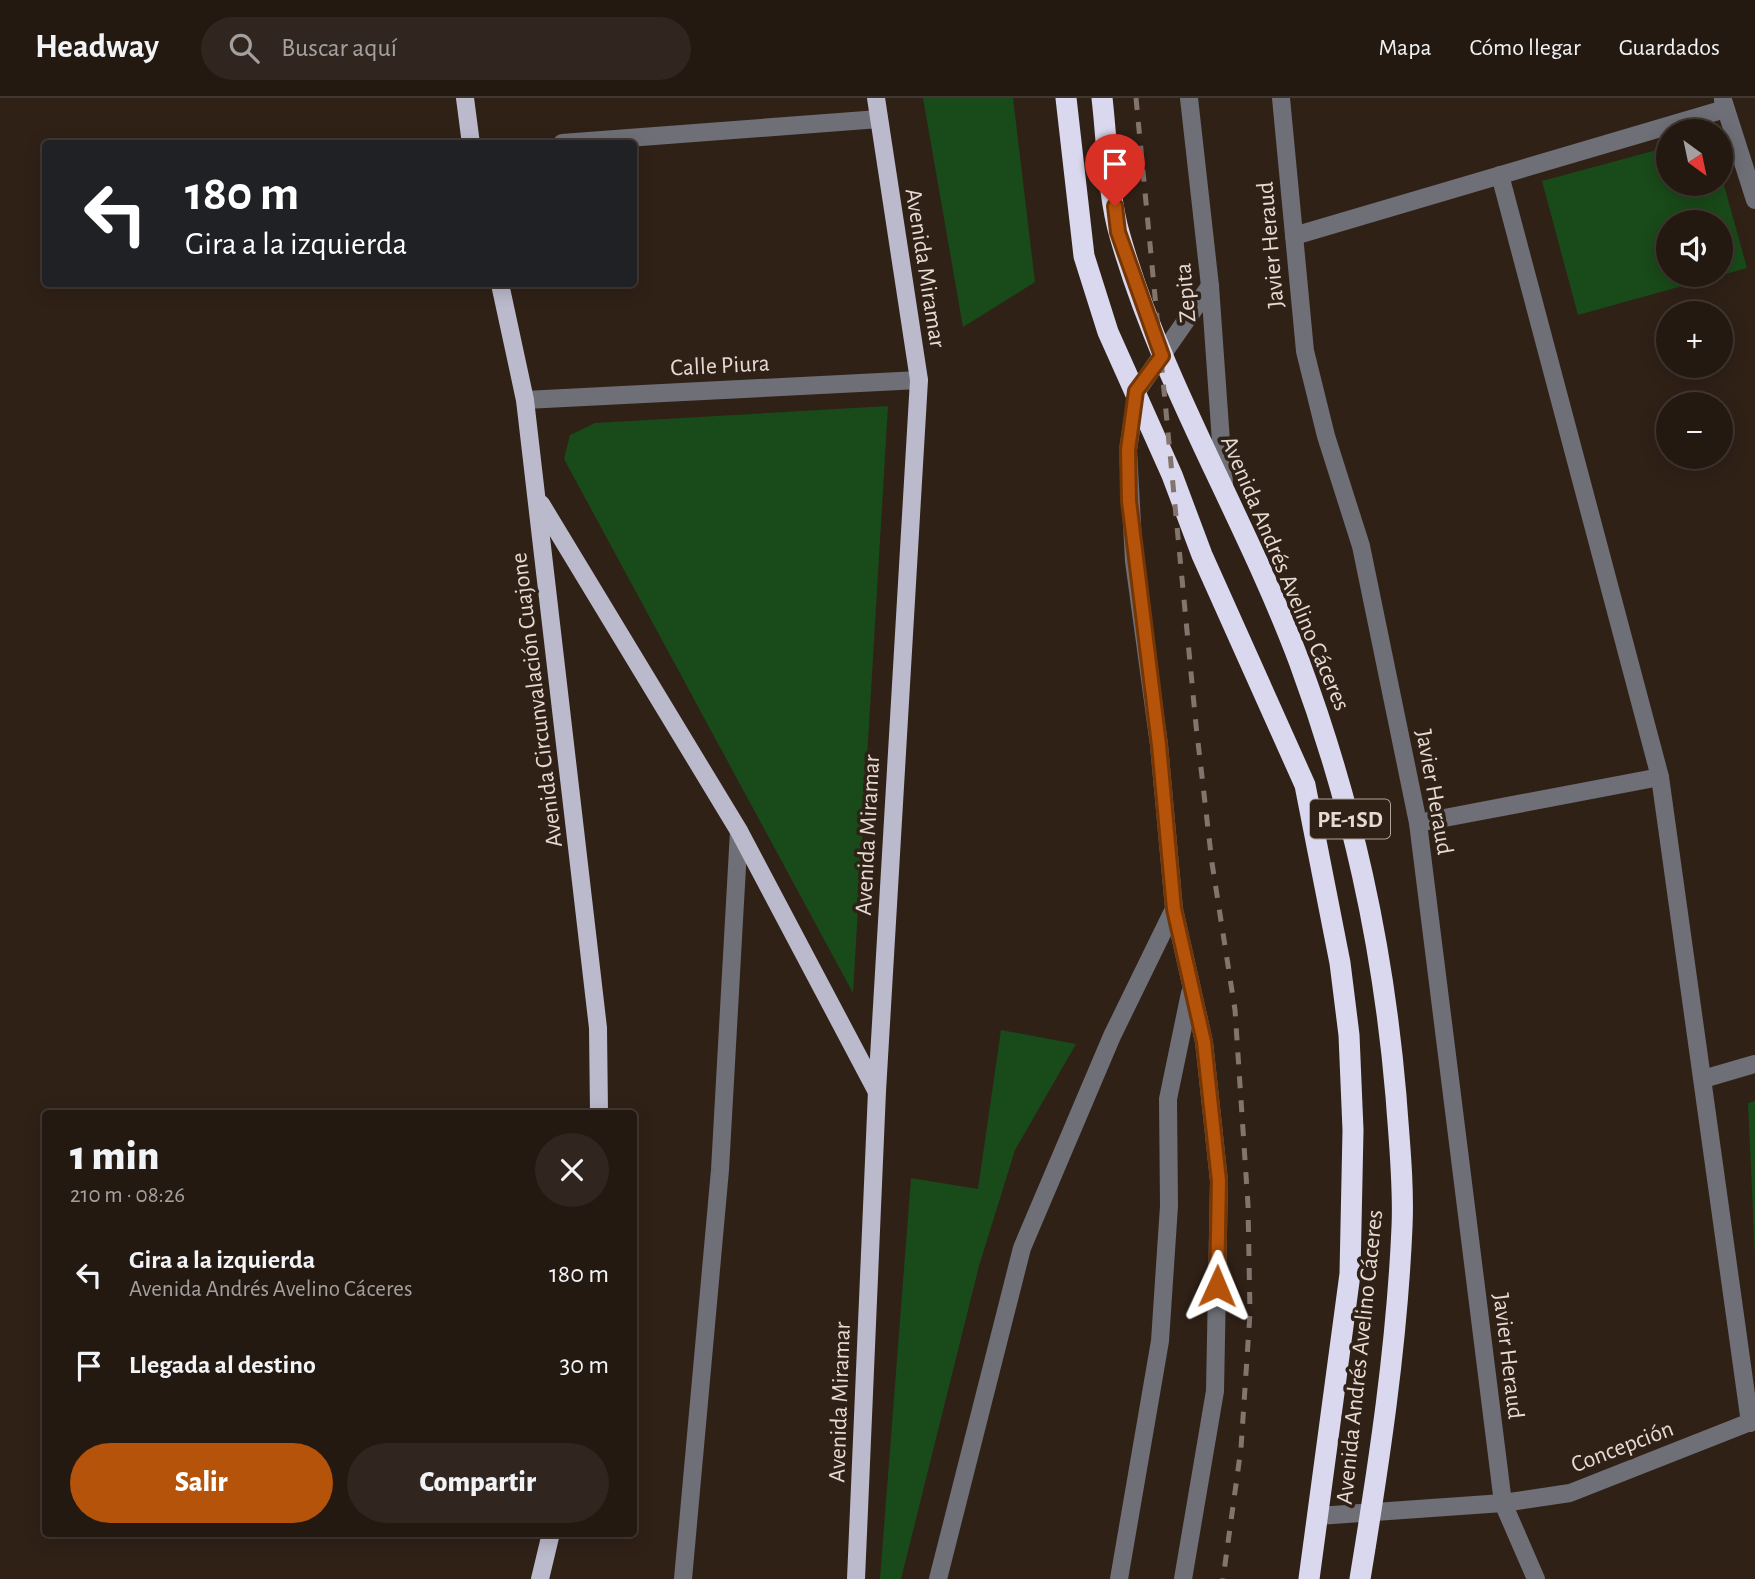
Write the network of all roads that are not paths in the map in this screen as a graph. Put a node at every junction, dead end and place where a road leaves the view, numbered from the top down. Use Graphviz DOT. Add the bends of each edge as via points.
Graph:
graph roads {
  1 [pos="465,98"];
  2 [pos="876,98"];
  3 [pos="1066,98"];
  4 [pos="1102,98"];
  5 [pos="1189,98"];
  6 [pos="1281,98"];
  7 [pos="1723,103"];
  8 [pos="879,119"];
  9 [pos="470,140"];
  10 [pos="602,140"];
  11 [pos="1500,175"];
  12 [pos="1755,200"];
  13 [pos="1294,236"];
  14 [pos="1210,286"];
  15 [pos="501,287"];
  16 [pos="1162,356"];
  17 [pos="919,380"];
  18 [pos="1136,391"];
  19 [pos="525,400"];
  20 [pos="1224,484"];
  21 [pos="537,498"];
  22 [pos="1660,777"];
  23 [pos="1418,823"];
  24 [pos="739,831"];
  25 [pos="1174,909"];
  26 [pos="1191,986"];
  27 [pos="1755,1064"];
  28 [pos="1703,1079"];
  29 [pos="877,1091"];
  30 [pos="599,1110"];
  31 [pos="1753,1421"];
  32 [pos="1503,1503"];
  33 [pos="1371,1511"];
  34 [pos="1318,1516"];
  35 [pos="550,1537"];
  36 [pos="540,1579"];
  37 [pos="683,1579"];
  38 [pos="856,1579"];
  39 [pos="938,1579"];
  40 [pos="1119,1579"];
  41 [pos="1183,1579"];
  42 [pos="1309,1579"];
  43 [pos="1360,1579"];
  44 [pos="1536,1579"];
  1 -- 9 [label="main road"];
  2 -- 8 [label="main road, Avenida Miramar"];
  3 -- 18 [label="highway, Avenida Andrés Avelino Cáceres / PE-1SD" via="1084,256 1108,332"];
  4 -- 16 [label="highway, Avenida Andrés Avelino Cáceres / PE-1SD" via="1118,232"];
  5 -- 14 [label="street, Zepita"];
  6 -- 13 [label="street, Javier Heraud"];
  7 -- 11 [label="street"];
  7 -- 12 [label="street"];
  8 -- 10 [label="street"];
  8 -- 17 [label="main road, Avenida Miramar"];
  11 -- 13 [label="street"];
  11 -- 22 [label="street"];
  13 -- 23 [label="street, Javier Heraud" via="1304,351 1361,547"];
  14 -- 16 [label="street"];
  14 -- 20 [label="street, Zepita"];
  15 -- 19 [label="main road, Avenida Circunvalación Cuajone"];
  16 -- 18 [label="street"];
  16 -- 20 [label="highway, Avenida Andrés Avelino Cáceres / PE-1SD"];
  17 -- 19 [label="street, Calle Piura"];
  17 -- 29 [label="main road, Avenida Miramar"];
  18 -- 25 [label="street" via="1128,450 1129,501"];
  18 -- 34 [label="highway, Avenida Andrés Avelino Cáceres / PE-1SD" via="1202,555 1305,785 1340,963 1353,1130 1350,1274"];
  19 -- 21 [label="main road, Avenida Circunvalación Cuajone"];
  20 -- 33 [label="highway, Avenida Andrés Avelino Cáceres / PE-1SD" via="1323,728 1361,858 1378,942 1390,1030 1402,1223"];
  21 -- 24 [label="main road"];
  21 -- 30 [label="main road, Avenida Circunvalación Cuajone" via="598,1028"];
  22 -- 23 [label="street"];
  22 -- 28 [label="street"];
  23 -- 32 [label="street, Javier Heraud"];
  24 -- 29 [label="main road"];
  24 -- 37 [label="street" via="720,1170"];
  25 -- 26 [label="street"];
  25 -- 39 [label="street" via="1112,1036 1022,1248"];
  26 -- 40 [label="street" via="1168,1099 1170,1206 1160,1341"];
  26 -- 41 [label="street" via="1204,1042 1219,1195 1215,1391"];
  27 -- 28 [label="street"];
  28 -- 31 [label="street"];
  29 -- 38 [label="main road, Avenida Miramar"];
  31 -- 32 [label="street, Concepción" via="1570,1493"];
  32 -- 33 [label="street, Concepción"];
  32 -- 44 [label="street, Javier Heraud"];
  33 -- 34 [label="street, Concepción"];
  33 -- 43 [label="highway, Avenida Andrés Avelino Cáceres / PE-1SD"];
  34 -- 42 [label="highway, Avenida Andrés Avelino Cáceres / PE-1SD"];
  35 -- 36 [label="main road"];
}
